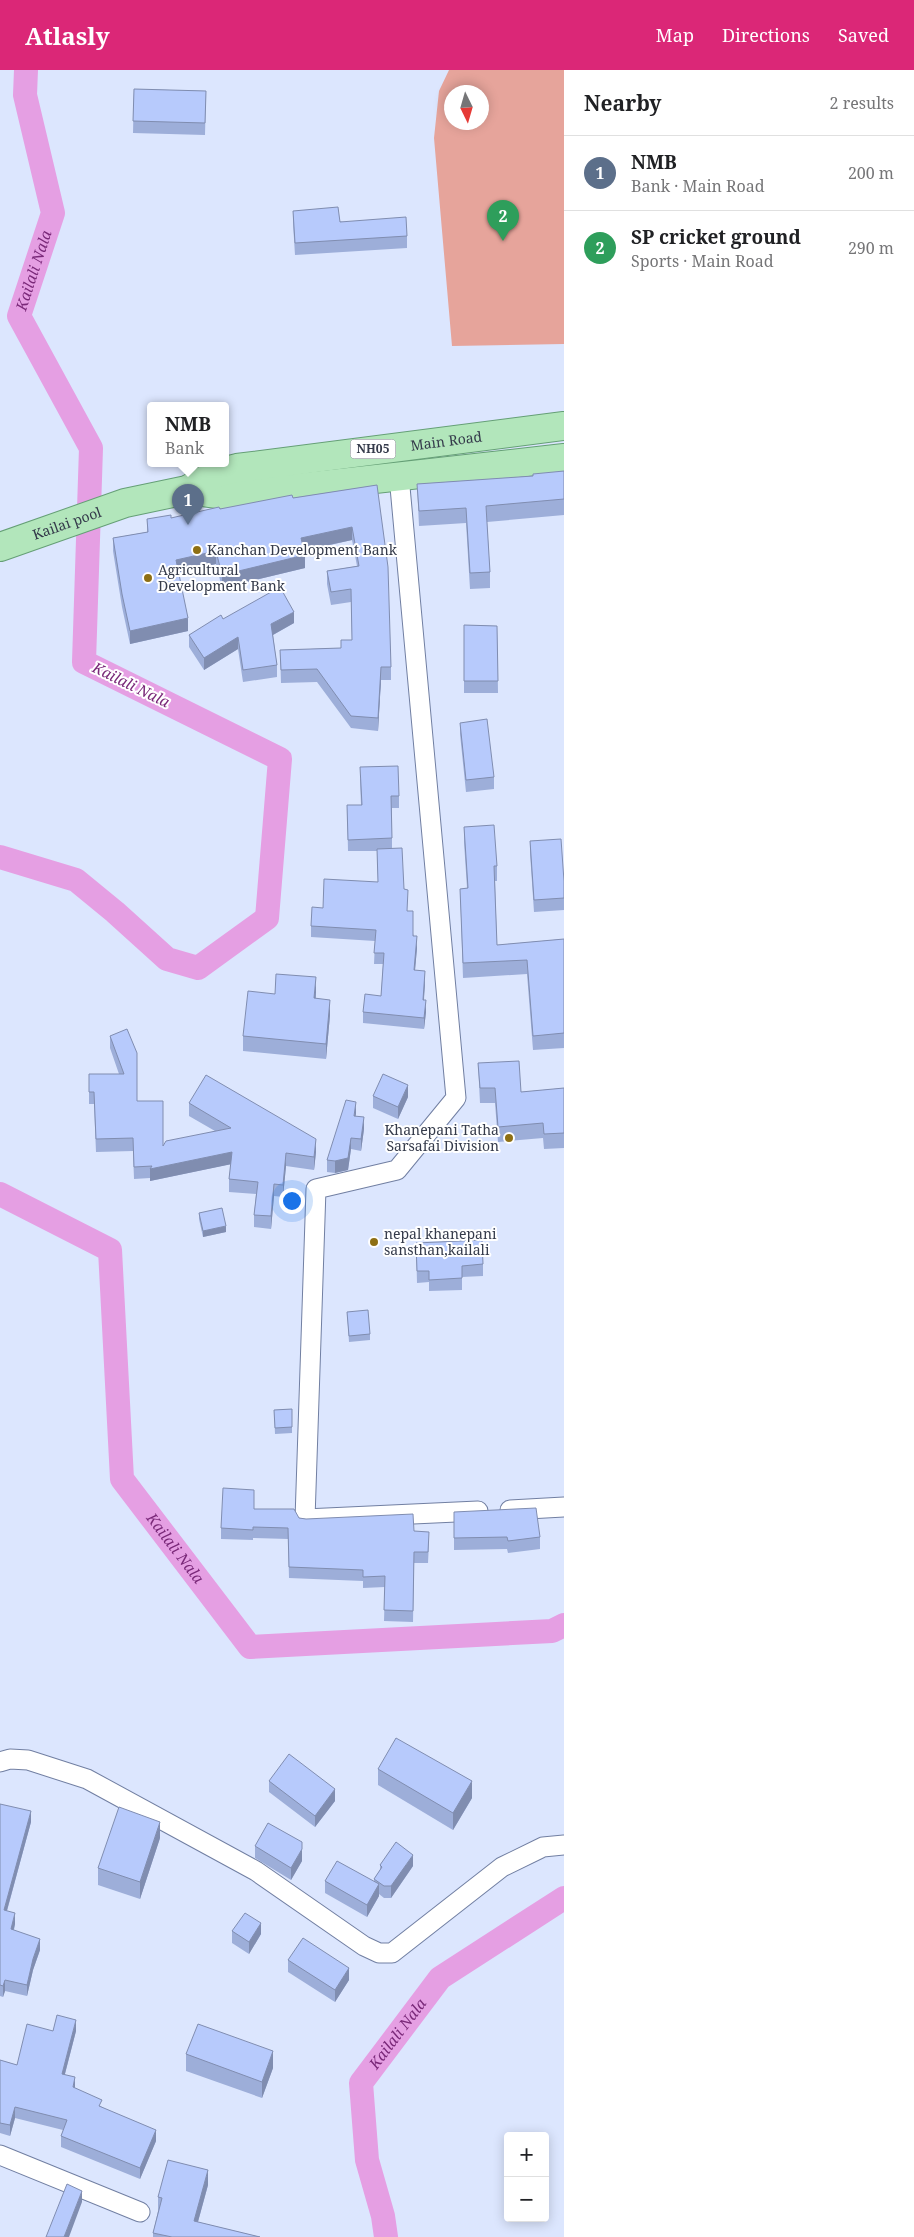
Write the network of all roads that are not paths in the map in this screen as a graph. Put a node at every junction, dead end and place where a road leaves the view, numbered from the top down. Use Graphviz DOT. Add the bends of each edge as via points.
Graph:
graph roads {
  1 [pos="564,426"];
  2 [pos="564,458"];
  3 [pos="399,476"];
  4 [pos="187,490"];
  5 [pos="125,503"];
  6 [pos="5,545"];
  7 [pos="564,1507"];
  8 [pos="0,1762"];
  9 [pos="564,1845"];
  10 [pos="0,2155"];
  11 [pos="140,2212"];
  1 -- 4 [label="main road, Main Road / NH05" via="236,468 217,472"];
  2 -- 3 [label="main road, Main Road / NH05"];
  3 -- 4 [label="main road, Main Road / NH05" via="223,495"];
  3 -- 7 [label="street" via="456,1098 398,1170 316,1189 306,1519"];
  4 -- 5 [label="main road, Main Road / NH05"];
  5 -- 6 [label="main road, Kailai pool / NH05"];
  8 -- 9 [label="street" via="28,1760 86,1779 256,1872 379,1954 392,1953 502,1867 544,1848"];
  10 -- 11 [label="street"];
}
